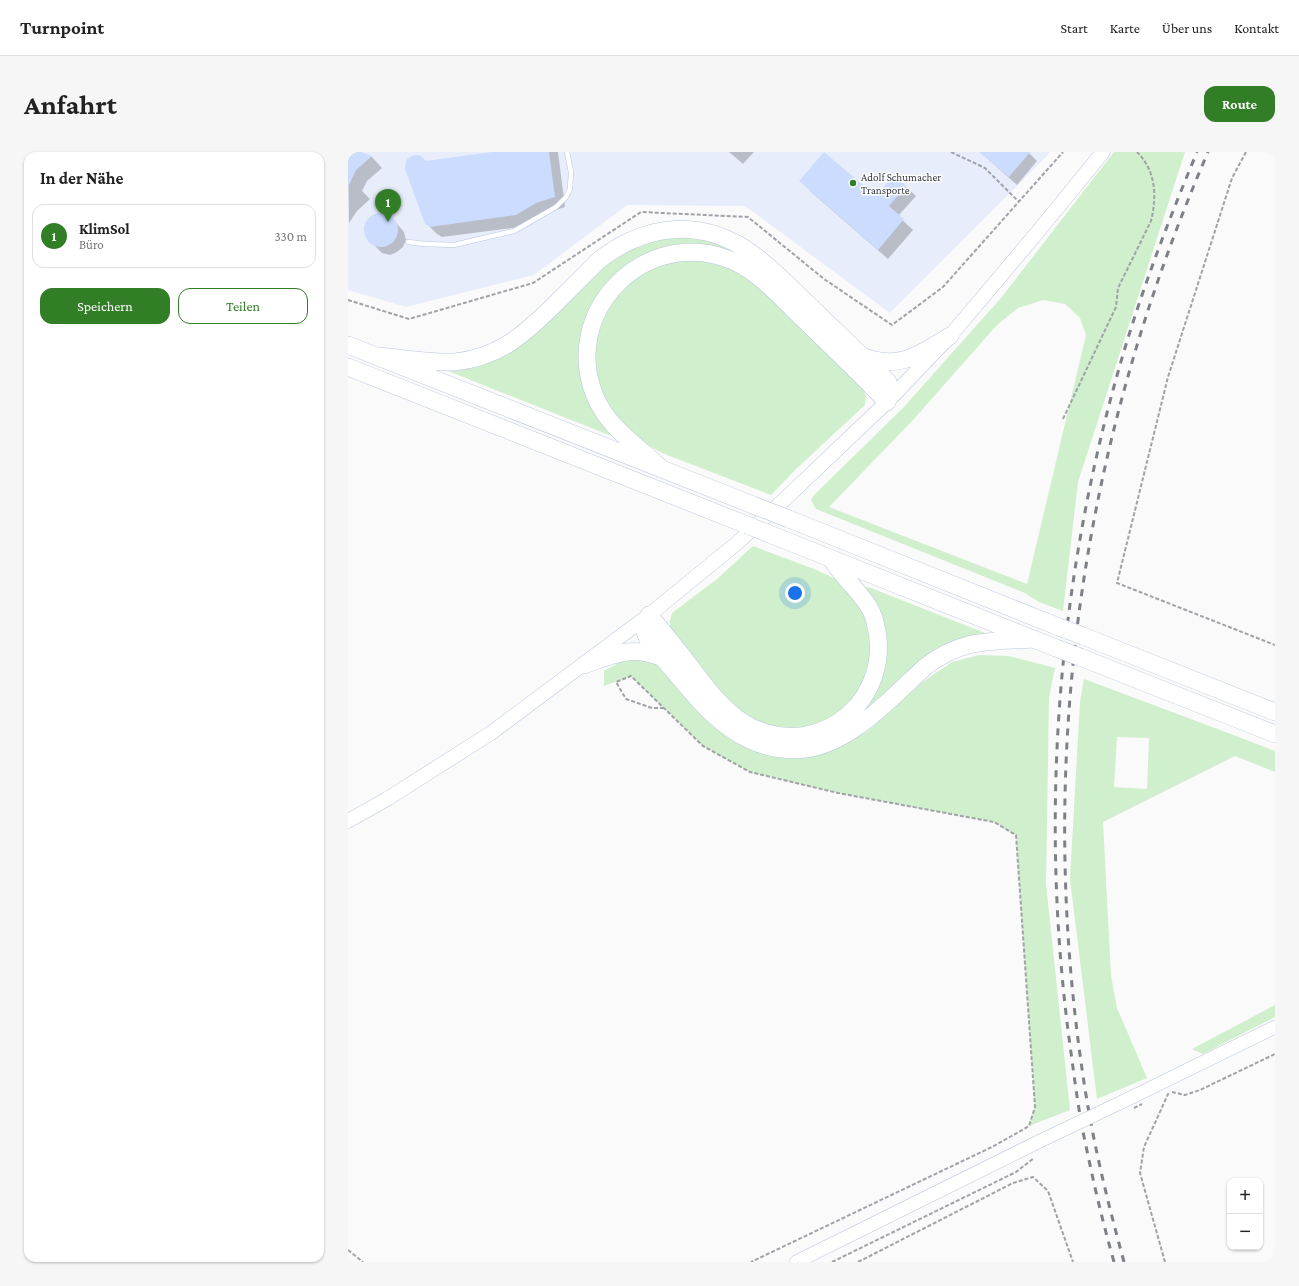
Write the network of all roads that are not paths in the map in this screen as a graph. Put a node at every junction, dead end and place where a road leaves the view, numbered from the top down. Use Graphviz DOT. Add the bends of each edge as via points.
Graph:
graph roads {
  1 [pos="567,152"];
  2 [pos="1103,152"];
  3 [pos="408,242"];
  4 [pos="950,336"];
  5 [pos="348,345"];
  6 [pos="378,356"];
  7 [pos="862,356"];
  8 [pos="348,367"];
  9 [pos="887,402"];
  10 [pos="662,469"];
  11 [pos="830,558"];
  12 [pos="649,615"];
  13 [pos="1034,639"];
  14 [pos="663,658"];
  15 [pos="584,664"];
  16 [pos="1275,712"];
  17 [pos="1275,734"];
  18 [pos="348,821"];
  19 [pos="1275,1027"];
  20 [pos="796,1262"];
  1 -- 3 [label="lane" via="571,172 570,189 566,197 556,207 514,231 454,245"];
  2 -- 4 [label="main road"];
  4 -- 7 [label="highway" via="905,360 884,362"];
  4 -- 9 [label="main road"];
  5 -- 6 [label="highway"];
  6 -- 7 [label="highway" via="454,362 494,352 526,333 610,252 646,234 687,229 717,235 755,255"];
  6 -- 10 [label="highway"];
  7 -- 9 [label="highway" via="888,382 890,389"];
  8 -- 11 [label="highway, bridge"];
  9 -- 10 [label="highway" via="750,270 725,258 696,252 670,254 644,264 624,277 602,302 590,332 587,364 595,397 607,417 621,433"];
  9 -- 12 [label="main road" via="737,543"];
  10 -- 16 [label="highway, bridge"];
  11 -- 12 [label="highway" via="864,599 875,620 878,656 874,678 859,705 841,721 814,733 776,735 753,728 735,716 716,699"];
  11 -- 13 [label="highway"];
  12 -- 14 [label="highway" via="645,634"];
  12 -- 15 [label="main road"];
  13 -- 14 [label="highway" via="975,643 954,649 925,667 867,719 845,734 824,744 800,749 762,745 730,729 705,708"];
  13 -- 17 [label="highway, bridge"];
  14 -- 15 [label="highway" via="646,652 629,651"];
  15 -- 18 [label="main road" via="490,733"];
  19 -- 20 [label="street, bridge" via="1166,1087 1124,1101 1040,1148"];
}
